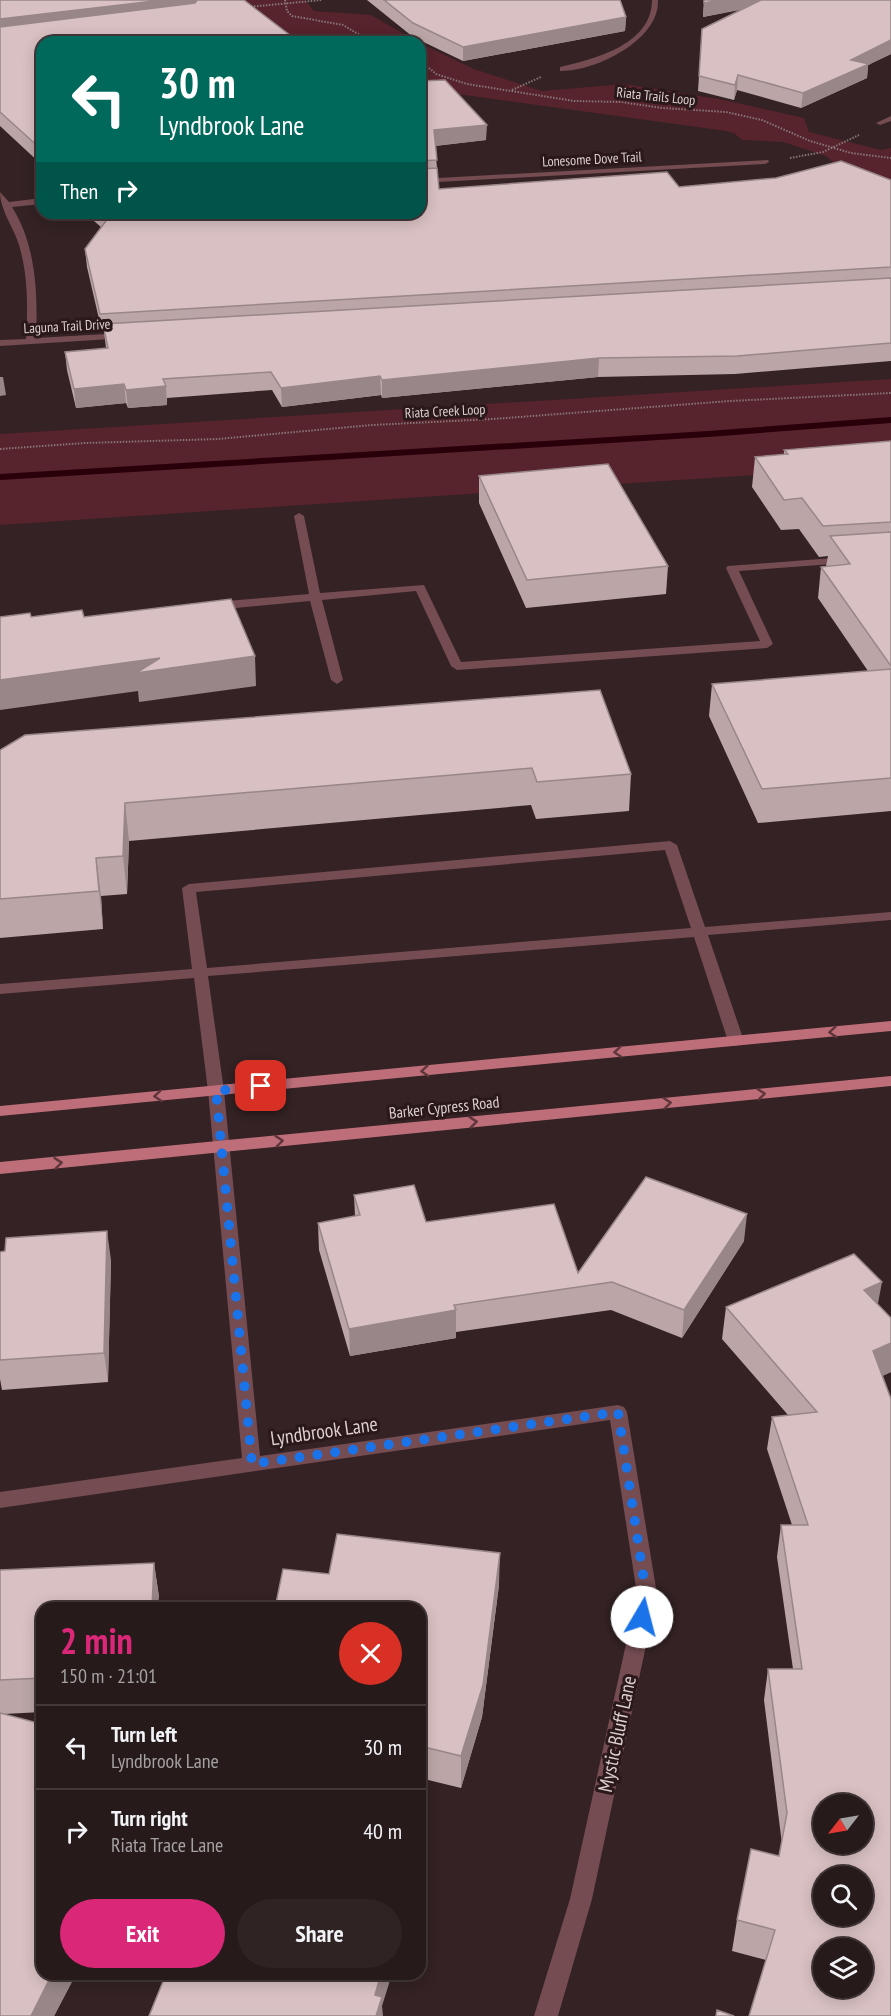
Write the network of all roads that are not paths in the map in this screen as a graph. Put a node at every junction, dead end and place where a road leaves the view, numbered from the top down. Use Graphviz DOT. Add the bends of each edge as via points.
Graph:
graph roads {
  1 [pos="655,0"];
  2 [pos="563,69"];
  3 [pos="891,118"];
  4 [pos="880,123"];
  5 [pos="765,162"];
  6 [pos="426,180"];
  7 [pos="0,195"];
  8 [pos="36,202"];
  9 [pos="7,205"];
  10 [pos="137,335"];
  11 [pos="31,341"];
  12 [pos="0,343"];
  13 [pos="299,516"];
  14 [pos="857,559"];
  15 [pos="315,597"];
  16 [pos="199,608"];
  17 [pos="338,680"];
  18 [pos="891,916"];
  19 [pos="699,930"];
  20 [pos="200,972"];
  21 [pos="0,989"];
  22 [pos="891,1026"];
  23 [pos="736,1041"];
  24 [pos="891,1081"];
  25 [pos="216,1091"];
  26 [pos="0,1111"];
  27 [pos="220,1147"];
  28 [pos="0,1168"];
  29 [pos="618,1412"];
  30 [pos="252,1464"];
  31 [pos="0,1500"];
  32 [pos="546,2016"];
  1 -- 2 [label="street" via="652,17 643,31 618,53"];
  3 -- 4 [label="street"];
  5 -- 6 [label="street, Lonesome Dove Trail"];
  7 -- 9 [label="street"];
  8 -- 9 [label="street"];
  9 -- 11 [label="street" via="28,262 33,302"];
  10 -- 11 [label="street, Laguna Trail Drive"];
  11 -- 12 [label="street, Laguna Trail Drive"];
  13 -- 15 [label="street"];
  14 -- 15 [label="street" via="732,568 768,644 468,666 457,666 420,587"];
  15 -- 16 [label="street"];
  15 -- 17 [label="street"];
  18 -- 19 [label="street"];
  19 -- 20 [label="street"];
  19 -- 20 [label="street" via="670,845 189,888"];
  19 -- 23 [label="street"];
  20 -- 21 [label="street"];
  20 -- 25 [label="street"];
  22 -- 23 [label="main road, one-way"];
  23 -- 25 [label="main road, one-way"];
  27 -- 24 [label="main road, Barker Cypress Road, one-way"];
  25 -- 26 [label="main road, one-way"];
  25 -- 27 [label="street"];
  28 -- 27 [label="main road, Barker Cypress Road, one-way"];
  27 -- 30 [label="street"];
  29 -- 30 [label="street, Lyndbrook Lane"];
  29 -- 32 [label="street, Mystic Bluff Lane" via="646,1594 581,1899"];
  30 -- 31 [label="street, Lyndbrook Lane"];
}
